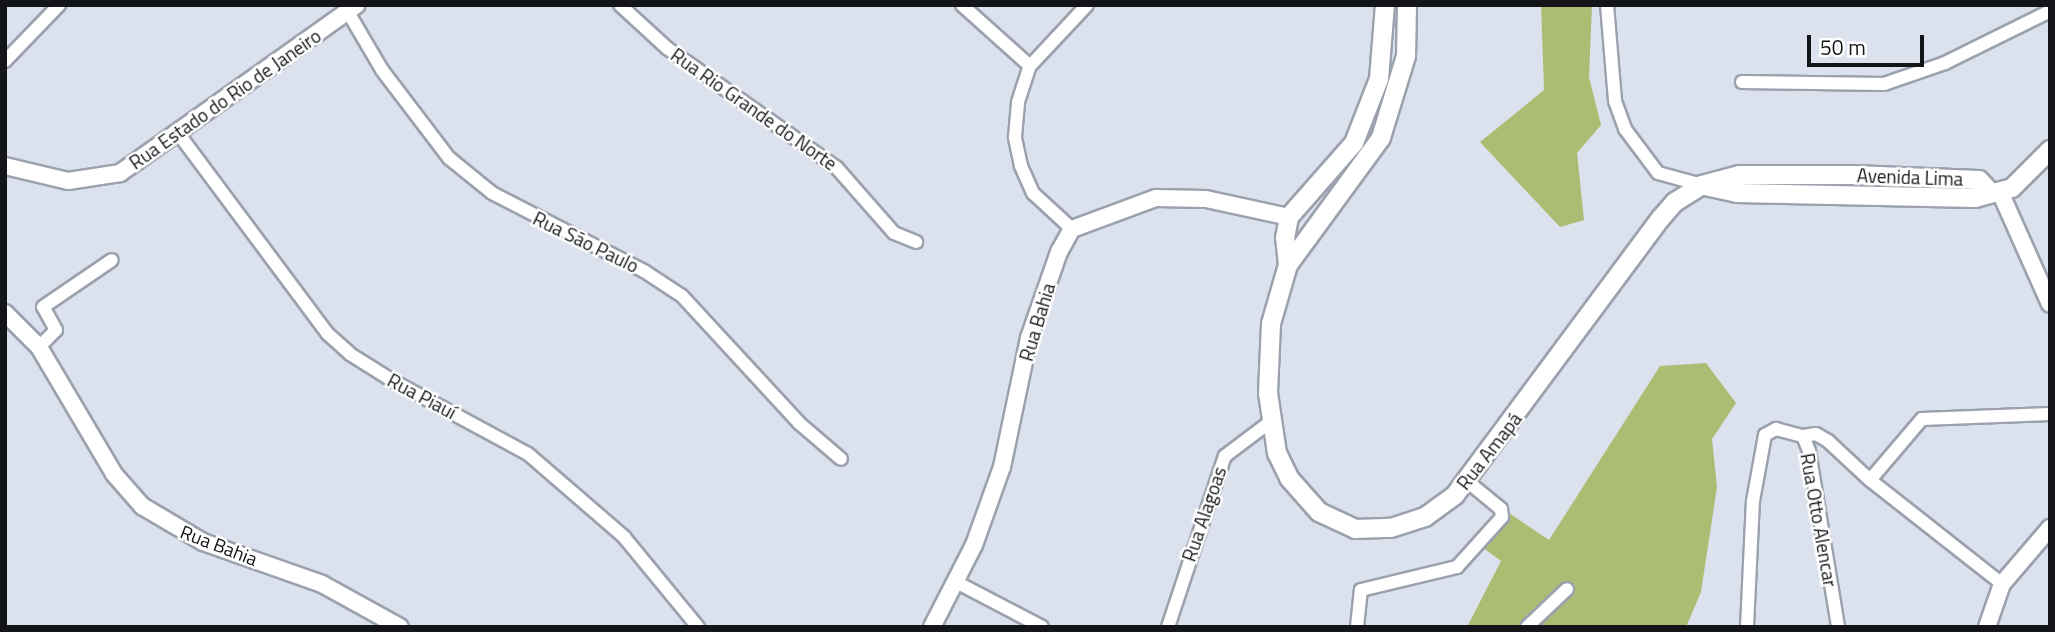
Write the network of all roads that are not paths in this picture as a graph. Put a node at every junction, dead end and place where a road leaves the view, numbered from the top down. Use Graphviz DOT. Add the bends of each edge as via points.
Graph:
graph roads {
  1 [pos="59,5"];
  2 [pos="620,5"];
  3 [pos="962,5"];
  4 [pos="1087,5"];
  5 [pos="1385,5"];
  6 [pos="1407,5"];
  7 [pos="1607,5"];
  8 [pos="352,9"];
  9 [pos="2050,11"];
  10 [pos="1384,53"];
  11 [pos="1406,57"];
  12 [pos="5,61"];
  13 [pos="1030,66"];
  14 [pos="1742,82"];
  15 [pos="177,133"];
  16 [pos="1354,143"];
  17 [pos="2050,150"];
  18 [pos="1372,153"];
  19 [pos="5,166"];
  20 [pos="1853,175"];
  21 [pos="1702,185"];
  22 [pos="1996,193"];
  23 [pos="1851,196"];
  24 [pos="1305,199"];
  25 [pos="1323,214"];
  26 [pos="1289,217"];
  27 [pos="1072,229"];
  28 [pos="916,242"];
  29 [pos="112,260"];
  30 [pos="1288,265"];
  31 [pos="2050,304"];
  32 [pos="5,313"];
  33 [pos="39,346"];
  34 [pos="2050,414"];
  35 [pos="1270,422"];
  36 [pos="1803,436"];
  37 [pos="841,459"];
  38 [pos="1870,480"];
  39 [pos="1467,481"];
  40 [pos="2050,528"];
  41 [pos="956,582"];
  42 [pos="2002,584"];
  43 [pos="1567,589"];
  44 [pos="400,627"];
  45 [pos="698,627"];
  46 [pos="932,627"];
  47 [pos="1042,627"];
  48 [pos="1168,627"];
  49 [pos="1357,627"];
  50 [pos="1527,627"];
  51 [pos="1747,627"];
  52 [pos="1838,627"];
  53 [pos="1987,627"];
  1 -- 12 [label="street"];
  2 -- 28 [label="street, Rua Rio Grande do Norte" via="667,48 836,167 894,233"];
  3 -- 13 [label="street"];
  4 -- 13 [label="street"];
  5 -- 10 [label="main road"];
  6 -- 11 [label="main road, Rua Amapá"];
  7 -- 21 [label="street" via="1615,101 1625,128 1658,173"];
  8 -- 15 [label="street, Rua Estado do Rio de Janeiro"];
  8 -- 37 [label="street, Rua São Paulo" via="382,70 449,158 492,193 644,271 682,296 800,423"];
  9 -- 14 [label="street" via="1945,63 1884,84"];
  10 -- 11 [label="main road"];
  10 -- 16 [label="main road"];
  11 -- 18 [label="main road, Rua Amapá" via="1398,92"];
  13 -- 27 [label="street" via="1018,102 1015,136 1021,166 1046,210"];
  15 -- 19 [label="street, Rua Estado do Rio de Janeiro" via="120,173 93,179 68,181"];
  15 -- 45 [label="street, Rua Piauí" via="328,334 393,381 528,454 624,537"];
  16 -- 18 [label="main road"];
  16 -- 24 [label="main road"];
  17 -- 22 [label="main road" via="2022,180"];
  18 -- 25 [label="main road, Rua Amapá"];
  20 -- 21 [label="main road, Avenida Lima" via="1739,175"];
  20 -- 22 [label="main road, Avenida Lima" via="1979,180"];
  20 -- 23 [label="main road"];
  21 -- 23 [label="main road, Avenida Lima" via="1737,193"];
  21 -- 39 [label="main road, Rua Amapá" via="1675,202 1661,218"];
  22 -- 23 [label="main road, Avenida Lima" via="1975,198"];
  22 -- 31 [label="street"];
  24 -- 25 [label="main road"];
  24 -- 26 [label="main road"];
  25 -- 30 [label="main road, Rua Amapá"];
  26 -- 27 [label="street" via="1206,199 1156,198"];
  26 -- 30 [label="main road, Rua Amapá" via="1285,238"];
  27 -- 41 [label="street, Rua Bahia" via="1059,252 1029,338 1002,467"];
  29 -- 33 [label="street" via="43,307 57,330"];
  30 -- 35 [label="main road, Rua Amapá" via="1271,324"];
  32 -- 33 [label="street, Rua Bahia"];
  33 -- 44 [label="street, Rua Bahia" via="114,474 142,506 203,542 322,584"];
  34 -- 38 [label="street" via="1922,419"];
  35 -- 39 [label="main road, Rua Amapá" via="1289,478 1319,512 1355,529 1391,528 1425,517"];
  35 -- 48 [label="street, Rua Alagoas" via="1225,456"];
  36 -- 38 [label="street" via="1816,434 1828,441"];
  36 -- 51 [label="street, Rua Otto Alencar" via="1776,429 1765,435 1753,501"];
  36 -- 52 [label="street, Rua Otto Alencar"];
  38 -- 42 [label="street"];
  39 -- 49 [label="street" via="1501,509 1502,517 1457,567 1361,590"];
  40 -- 42 [label="street"];
  41 -- 46 [label="street, Rua Bahia"];
  41 -- 47 [label="street"];
  42 -- 53 [label="street"];
  43 -- 50 [label="street"];
}
